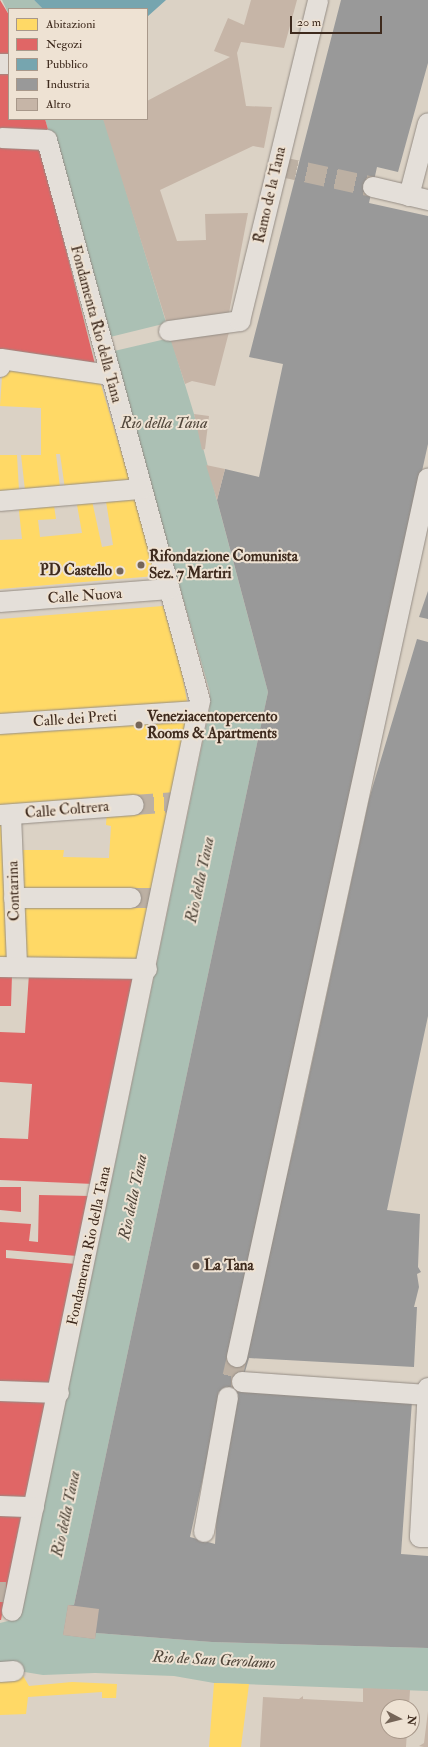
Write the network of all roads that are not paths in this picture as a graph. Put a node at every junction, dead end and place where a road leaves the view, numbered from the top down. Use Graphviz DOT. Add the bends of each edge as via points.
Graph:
graph roads {
  1 [pos="318,0"];
  2 [pos="428,123"];
  3 [pos="11,138"];
  4 [pos="373,186"];
  5 [pos="419,198"];
  6 [pos="168,331"];
  7 [pos="0,367"];
  8 [pos="109,375"];
  9 [pos="428,478"];
  10 [pos="137,490"];
  11 [pos="0,501"];
  12 [pos="170,589"];
  13 [pos="0,602"];
  14 [pos="198,711"];
  15 [pos="0,724"];
  16 [pos="134,805"];
  17 [pos="6,815"];
  18 [pos="14,898"];
  19 [pos="131,898"];
  20 [pos="9,967"];
  21 [pos="147,969"];
  22 [pos="237,1357"];
  23 [pos="242,1382"];
  24 [pos="428,1388"];
  25 [pos="0,1391"];
  26 [pos="59,1393"];
  27 [pos="428,1395"];
  28 [pos="228,1396"];
  29 [pos="0,1506"];
  30 [pos="34,1507"];
  31 [pos="204,1532"];
  32 [pos="428,1537"];
  33 [pos="12,1599"];
  1 -- 6 [label="street, Ramo de la Tana" via="240,321"];
  2 -- 5 [label="street"];
  3 -- 8 [label="street, Fondamenta Rio della Tana" via="47,140"];
  4 -- 5 [label="street"];
  7 -- 8 [label="street" via="1,359"];
  8 -- 10 [label="street, Fondamenta Rio della Tana"];
  9 -- 22 [label="street"];
  10 -- 11 [label="street"];
  10 -- 12 [label="street, Fondamenta Rio della Tana"];
  12 -- 13 [label="street, Calle Nuova"];
  12 -- 14 [label="street, Fondamenta Rio della Tana" via="200,701"];
  14 -- 15 [label="street, Calle dei Preti"];
  14 -- 21 [label="street, Fondamenta Rio della Tana" via="157,898"];
  16 -- 17 [label="street, Calle Coltrera"];
  17 -- 18 [label="street, Contarina"];
  18 -- 19 [label="street"];
  18 -- 20 [label="street, Contarina"];
  20 -- 21 [label="street"];
  21 -- 26 [label="street, Fondamenta Rio della Tana"];
  23 -- 27 [label="street"];
  24 -- 27 [label="street"];
  25 -- 26 [label="street"];
  26 -- 30 [label="street, Fondamenta Rio della Tana"];
  27 -- 32 [label="street" via="420,1537"];
  28 -- 31 [label="street"];
  29 -- 30 [label="street"];
  30 -- 33 [label="street, Fondamenta Rio della Tana"];
}
